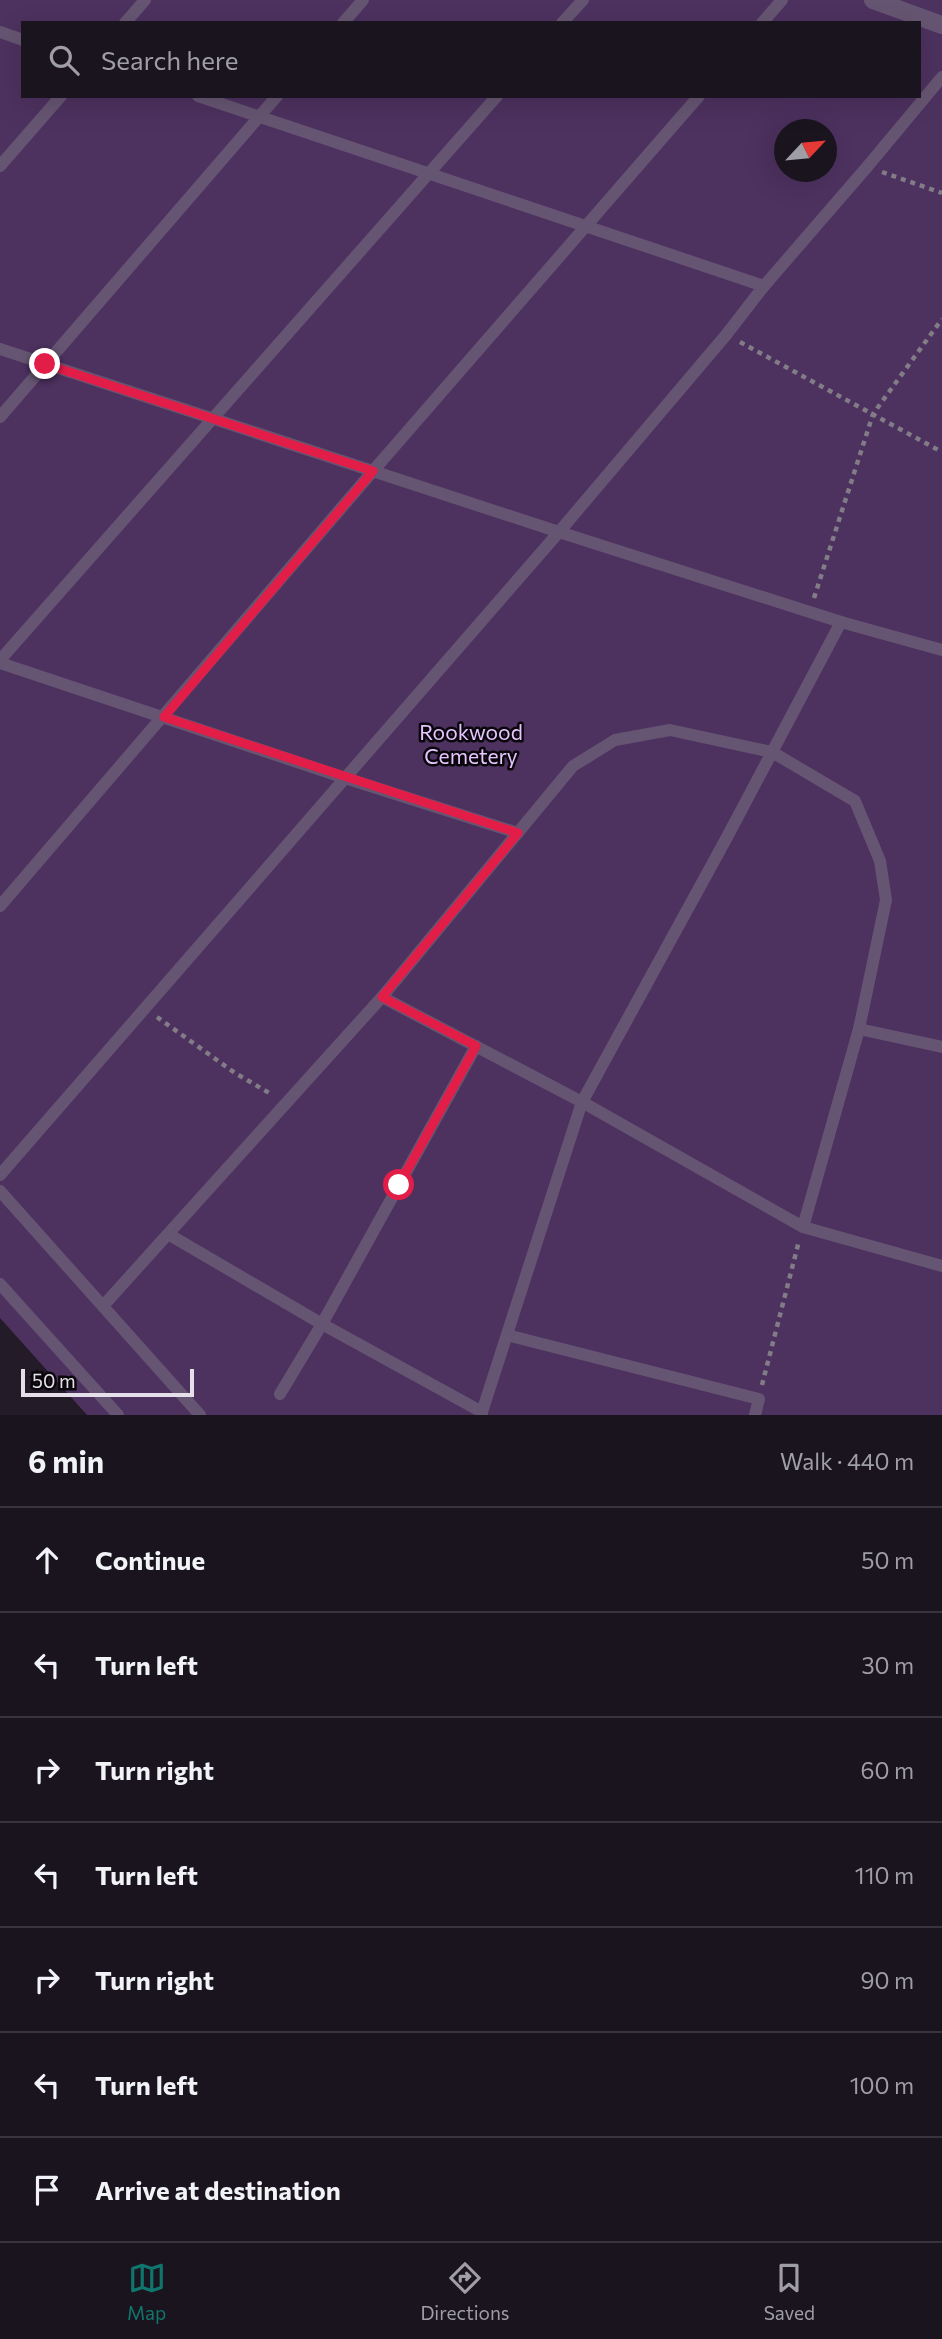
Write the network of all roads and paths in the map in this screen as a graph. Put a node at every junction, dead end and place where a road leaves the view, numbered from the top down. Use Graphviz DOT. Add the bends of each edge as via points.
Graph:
graph roads {
  1 [pos="145,0"];
  2 [pos="363,0"];
  3 [pos="583,0"];
  4 [pos="782,0"];
  5 [pos="873,0"];
  6 [pos="127,21"];
  7 [pos="345,21"];
  8 [pos="564,21"];
  9 [pos="764,21"];
  10 [pos="942,25"];
  11 [pos="0,32"];
  12 [pos="21,39"];
  13 [pos="942,77"];
  14 [pos="59,98"];
  15 [pos="204,98"];
  16 [pos="275,98"];
  17 [pos="495,98"];
  18 [pos="697,98"];
  19 [pos="260,116"];
  20 [pos="0,166"];
  21 [pos="867,167"];
  22 [pos="429,173"];
  23 [pos="942,192"];
  24 [pos="588,226"];
  25 [pos="764,286"];
  26 [pos="942,318"];
  27 [pos="726,335"];
  28 [pos="0,349"];
  29 [pos="45,364"];
  30 [pos="873,414"];
  31 [pos="0,417"];
  32 [pos="213,420"];
  33 [pos="942,452"];
  34 [pos="373,471"];
  35 [pos="559,532"];
  36 [pos="810,612"];
  37 [pos="841,622"];
  38 [pos="942,650"];
  39 [pos="0,661"];
  40 [pos="164,717"];
  41 [pos="772,752"];
  42 [pos="345,778"];
  43 [pos="518,833"];
  44 [pos="0,906"];
  45 [pos="382,997"];
  46 [pos="145,1008"];
  47 [pos="859,1029"];
  48 [pos="476,1046"];
  49 [pos="942,1047"];
  50 [pos="582,1102"];
  51 [pos="286,1103"];
  52 [pos="0,1175"];
  53 [pos="0,1191"];
  54 [pos="803,1227"];
  55 [pos="168,1234"];
  56 [pos="942,1266"];
  57 [pos="0,1284"];
  58 [pos="103,1306"];
  59 [pos="322,1324"];
  60 [pos="507,1335"];
  61 [pos="280,1394"];
  62 [pos="759,1399"];
  63 [pos="482,1413"];
  64 [pos="118,1415"];
  65 [pos="200,1415"];
  66 [pos="755,1415"];
  1 -- 6 [label="lane"];
  2 -- 7 [label="lane"];
  3 -- 8 [label="lane"];
  4 -- 9 [label="lane"];
  5 -- 10 [label="street"];
  11 -- 12 [label="lane"];
  13 -- 21 [label="lane"];
  14 -- 20 [label="lane"];
  15 -- 19 [label="lane"];
  16 -- 19 [label="lane"];
  17 -- 22 [label="lane"];
  18 -- 24 [label="lane"];
  19 -- 22 [label="lane"];
  19 -- 29 [label="lane"];
  21 -- 23 [label="path"];
  21 -- 25 [label="lane"];
  22 -- 24 [label="lane"];
  22 -- 32 [label="lane"];
  24 -- 25 [label="lane"];
  24 -- 34 [label="lane"];
  25 -- 27 [label="lane"];
  26 -- 30 [label="path"];
  27 -- 30 [label="path"];
  27 -- 35 [label="lane"];
  28 -- 29 [label="lane"];
  29 -- 31 [label="lane"];
  29 -- 32 [label="lane"];
  30 -- 33 [label="path"];
  30 -- 36 [label="path"];
  32 -- 34 [label="lane"];
  32 -- 39 [label="lane"];
  34 -- 35 [label="lane"];
  34 -- 40 [label="lane"];
  35 -- 36 [label="lane"];
  35 -- 42 [label="lane"];
  36 -- 37 [label="lane"];
  37 -- 38 [label="lane"];
  37 -- 41 [label="lane"];
  39 -- 40 [label="lane"];
  40 -- 42 [label="lane"];
  40 -- 44 [label="lane"];
  41 -- 43 [label="lane" via="670,730 615,740 573,766"];
  41 -- 47 [label="lane" via="855,801 880,861 886,900"];
  41 -- 50 [label="lane"];
  42 -- 43 [label="lane"];
  42 -- 46 [label="lane"];
  43 -- 45 [label="lane"];
  45 -- 48 [label="lane"];
  45 -- 51 [label="lane"];
  46 -- 51 [label="path"];
  46 -- 52 [label="lane"];
  47 -- 49 [label="lane"];
  47 -- 54 [label="lane"];
  48 -- 50 [label="lane"];
  48 -- 59 [label="lane"];
  50 -- 54 [label="lane"];
  50 -- 60 [label="lane"];
  51 -- 55 [label="lane"];
  53 -- 58 [label="lane"];
  54 -- 56 [label="lane"];
  54 -- 62 [label="path"];
  55 -- 58 [label="lane"];
  55 -- 59 [label="lane"];
  57 -- 64 [label="lane"];
  58 -- 65 [label="lane"];
  59 -- 61 [label="lane"];
  59 -- 63 [label="lane"];
  60 -- 62 [label="lane"];
  60 -- 63 [label="lane"];
  62 -- 66 [label="lane"];
}
